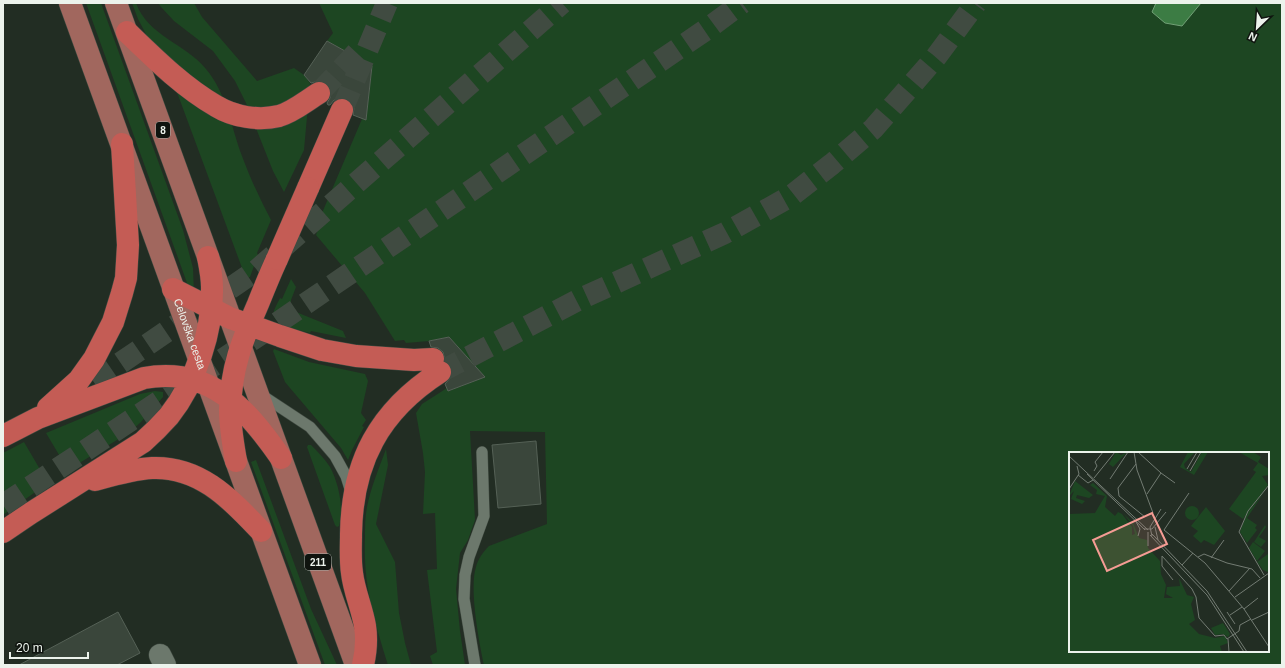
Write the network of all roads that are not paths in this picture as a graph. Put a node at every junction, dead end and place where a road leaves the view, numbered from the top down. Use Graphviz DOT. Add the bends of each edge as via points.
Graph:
graph roads {
  1 [pos="70,3"];
  2 [pos="116,3"];
  3 [pos="127,32"];
  4 [pos="318,93"];
  5 [pos="342,110"];
  6 [pos="122,144"];
  7 [pos="208,257"];
  8 [pos="173,289"];
  9 [pos="210,309"];
  10 [pos="240,322"];
  11 [pos="240,346"];
  12 [pos="199,359"];
  13 [pos="200,382"];
  14 [pos="257,392"];
  15 [pos="231,399"];
  16 [pos="38,418"];
  17 [pos="9,432"];
  18 [pos="482,452"];
  19 [pos="281,458"];
  20 [pos="236,461"];
  21 [pos="76,484"];
  22 [pos="353,499"];
  23 [pos="261,531"];
  24 [pos="3,532"];
  25 [pos="310,665"];
  26 [pos="356,665"];
  27 [pos="364,665"];
  28 [pos="475,665"];
  1 -- 6 [label="main road, Celovška cesta"];
  2 -- 3 [label="main road, 8"];
  3 -- 4 [label="highway" via="169,71 216,106 229,112 249,117 279,116"];
  3 -- 7 [label="main road, 8"];
  5 -- 10 [label="highway, bridge" via="277,259"];
  6 -- 8 [label="main road, Celovška cesta"];
  6 -- 16 [label="highway" via="128,245 126,278 120,301 110,328 87,370"];
  7 -- 9 [label="highway" via="212,286"];
  7 -- 10 [label="main road"];
  8 -- 9 [label="highway"];
  8 -- 12 [label="main road, Celovška cesta"];
  9 -- 10 [label="highway"];
  9 -- 12 [label="highway"];
  10 -- 11 [label="highway"];
  10 -- 22 [label="highway" via="310,346 428,368 376,435 359,474"];
  11 -- 14 [label="main road"];
  11 -- 15 [label="highway"];
  12 -- 13 [label="highway"];
  13 -- 15 [label="highway"];
  13 -- 16 [label="highway" via="167,375 144,378"];
  13 -- 20 [label="main road"];
  13 -- 21 [label="highway" via="154,432"];
  14 -- 19 [label="main road"];
  14 -- 22 [label="lane" via="310,427 336,456"];
  15 -- 19 [label="highway" via="265,434"];
  15 -- 20 [label="highway" via="231,434"];
  16 -- 17 [label="highway"];
  18 -- 28 [label="lane" via="484,516 469,557 464,599"];
  19 -- 26 [label="main road, 211"];
  20 -- 23 [label="main road"];
  21 -- 23 [label="highway" via="152,468 187,473 206,481 220,491"];
  21 -- 24 [label="highway"];
  22 -- 27 [label="highway" via="352,573 365,625"];
  23 -- 25 [label="main road"];
}
